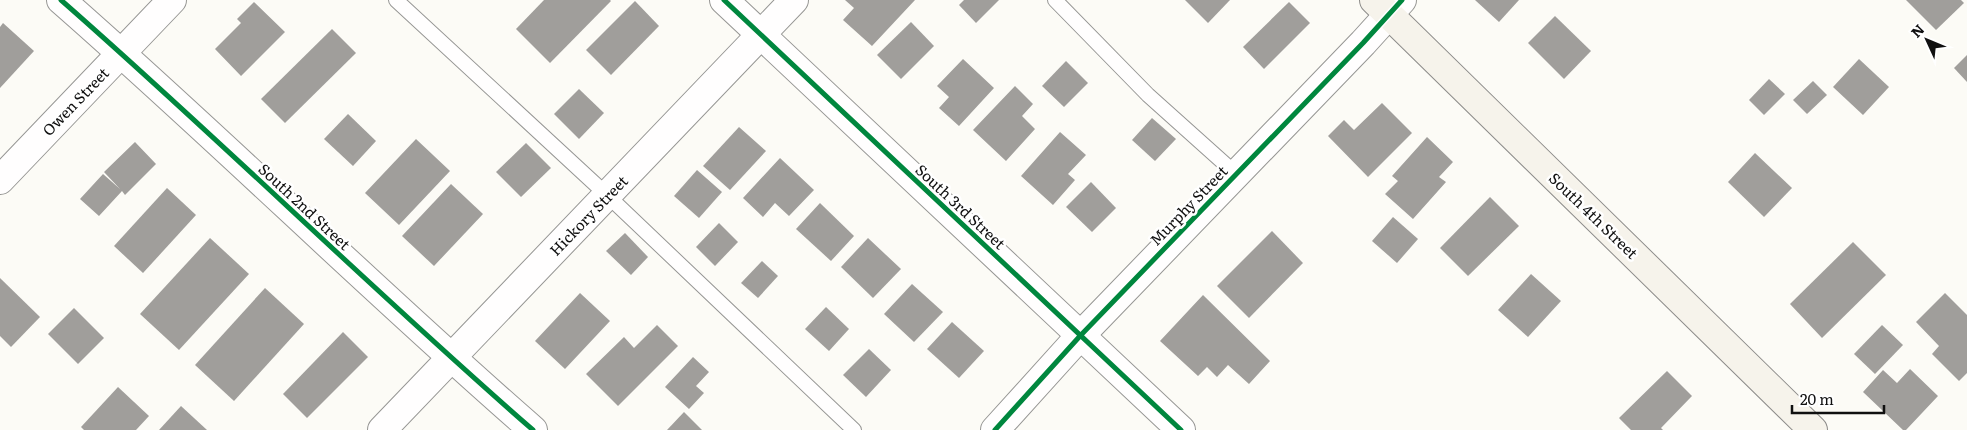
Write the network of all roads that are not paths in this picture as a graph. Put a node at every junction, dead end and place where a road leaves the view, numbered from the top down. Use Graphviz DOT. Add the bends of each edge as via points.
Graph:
graph roads {
  1 [pos="61,0"];
  2 [pos="172,0"];
  3 [pos="396,0"];
  4 [pos="724,0"];
  5 [pos="794,0"];
  6 [pos="1055,0"];
  7 [pos="1388,5"];
  8 [pos="760,34"];
  9 [pos="121,52"];
  10 [pos="1235,173"];
  11 [pos="0,180"];
  12 [pos="608,195"];
  13 [pos="1080,336"];
  14 [pos="451,359"];
  15 [pos="382,430"];
  16 [pos="533,430"];
  17 [pos="854,430"];
  18 [pos="995,430"];
  19 [pos="1181,430"];
  20 [pos="1813,430"];
  1 -- 9 [label="street, South 2nd Street"];
  2 -- 9 [label="street, Owen Street"];
  3 -- 12 [label="lane"];
  4 -- 8 [label="street, South 3rd Street"];
  5 -- 8 [label="street, Hickory Street"];
  6 -- 10 [label="lane" via="1148,95"];
  7 -- 10 [label="street, Murphy Street"];
  7 -- 20 [label="main road, South 4th Street"];
  8 -- 12 [label="street, Hickory Street"];
  8 -- 13 [label="street, South 3rd Street"];
  9 -- 11 [label="street, Owen Street"];
  9 -- 14 [label="street, South 2nd Street"];
  10 -- 13 [label="street, Murphy Street"];
  12 -- 14 [label="street, Hickory Street"];
  12 -- 17 [label="lane"];
  13 -- 18 [label="street, Murphy Street"];
  13 -- 19 [label="street, South 3rd Street"];
  14 -- 15 [label="street, Hickory Street"];
  14 -- 16 [label="street, South 2nd Street"];
}
